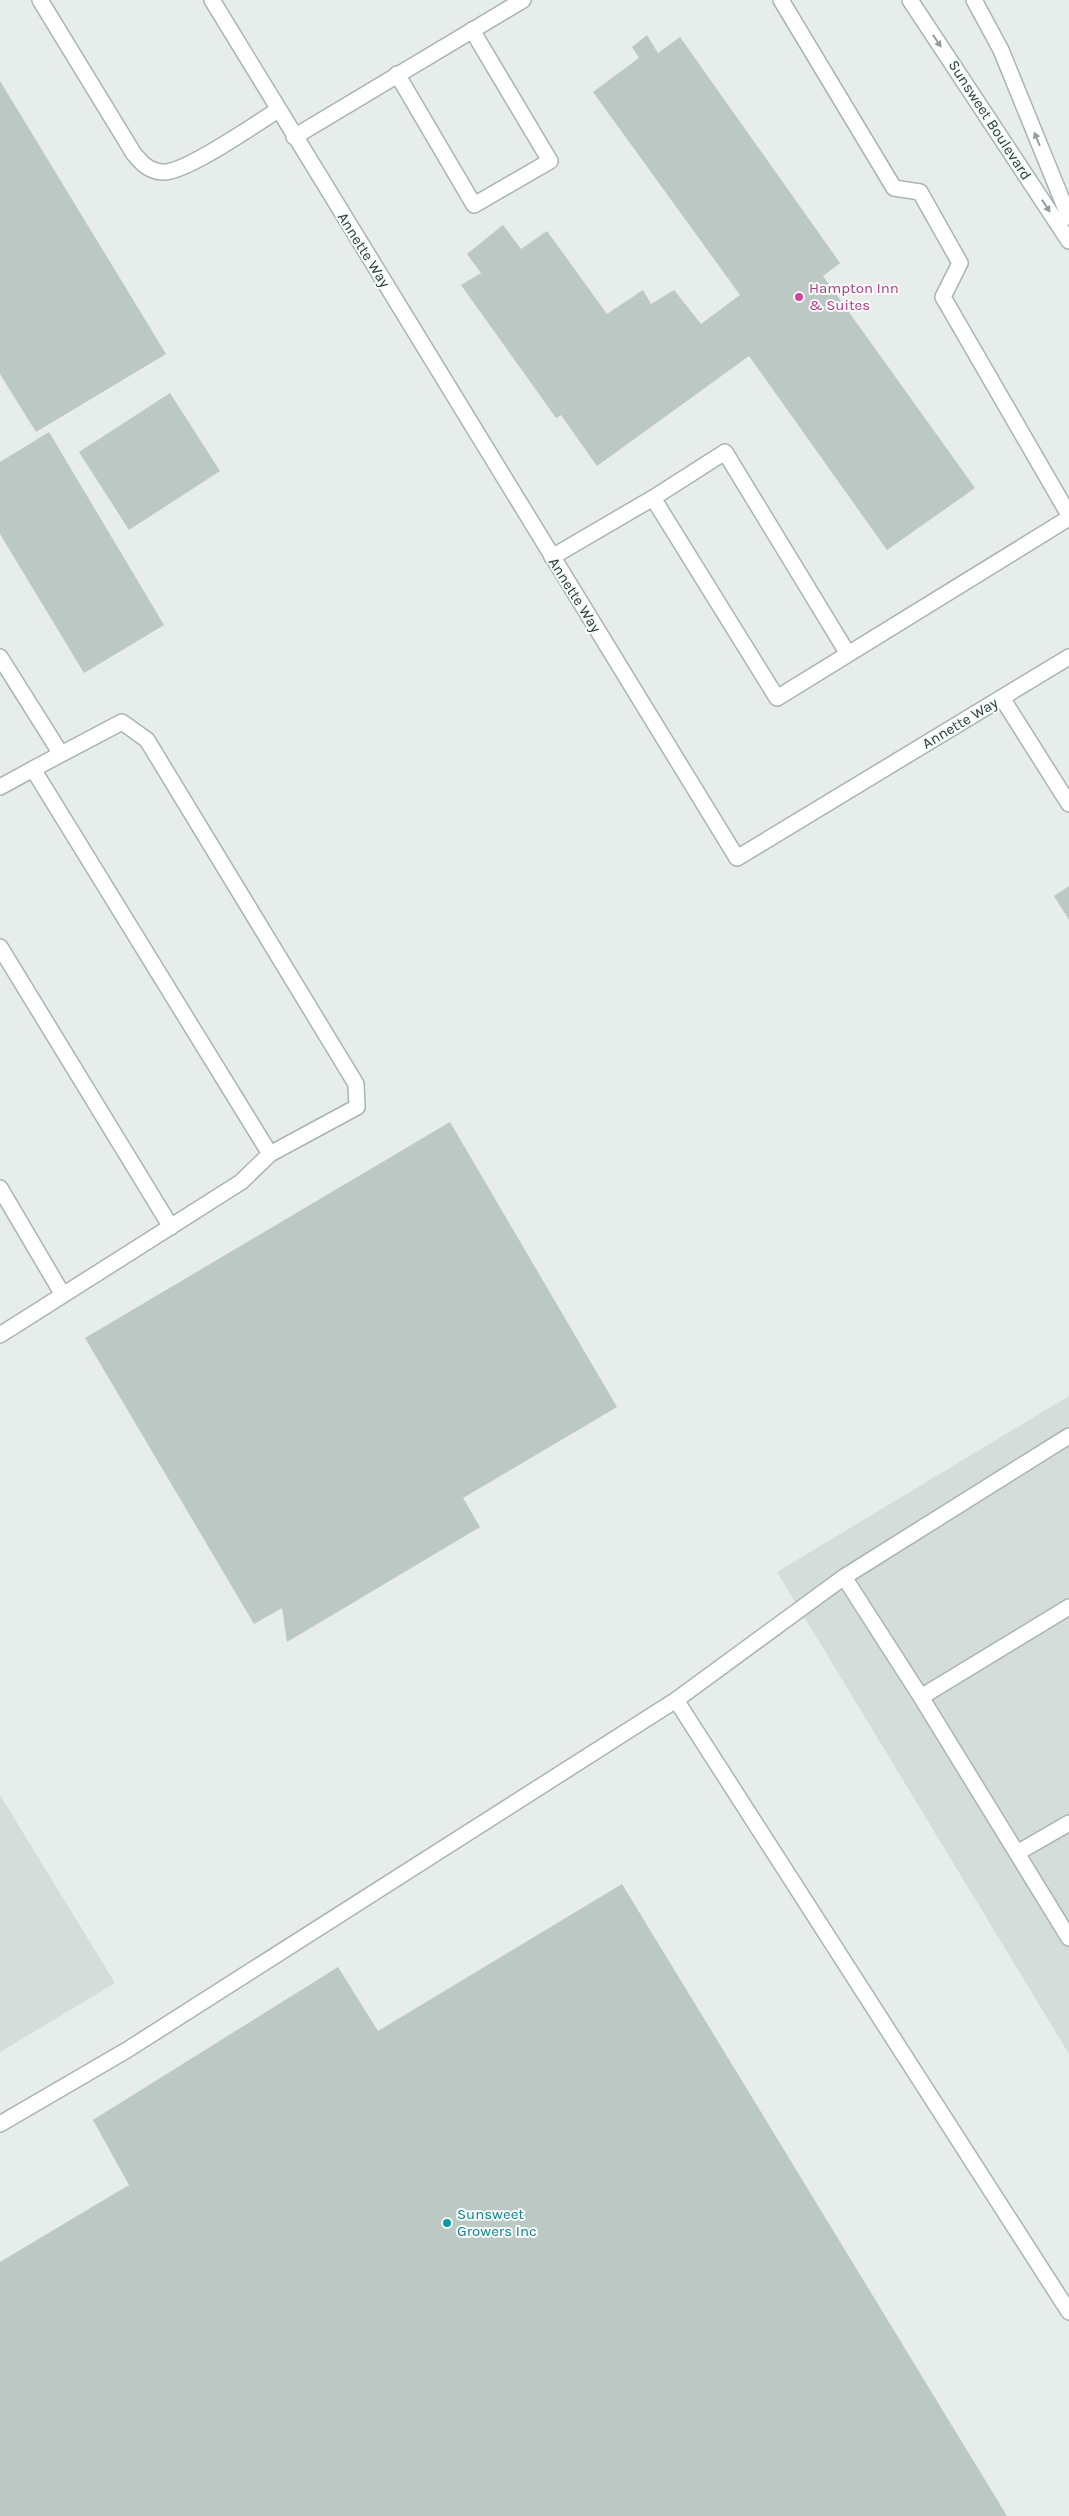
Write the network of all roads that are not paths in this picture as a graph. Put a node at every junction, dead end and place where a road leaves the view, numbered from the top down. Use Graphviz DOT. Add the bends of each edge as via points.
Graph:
graph roads {
  1 [pos="40,0"];
  2 [pos="212,0"];
  3 [pos="523,0"];
  4 [pos="781,0"];
  5 [pos="910,0"];
  6 [pos="974,0"];
  7 [pos="472,30"];
  8 [pos="398,74"];
  9 [pos="278,110"];
  10 [pos="294,136"];
  11 [pos="1069,216"];
  12 [pos="1069,241"];
  13 [pos="653,498"];
  14 [pos="1069,517"];
  15 [pos="552,557"];
  16 [pos="848,654"];
  17 [pos="0,657"];
  18 [pos="1069,657"];
  19 [pos="1002,698"];
  20 [pos="60,754"];
  21 [pos="33,769"];
  22 [pos="0,787"];
  23 [pos="1069,804"];
  24 [pos="0,947"];
  25 [pos="270,1154"];
  26 [pos="0,1188"];
  27 [pos="171,1227"];
  28 [pos="63,1295"];
  29 [pos="0,1335"];
  30 [pos="1069,1436"];
  31 [pos="844,1577"];
  32 [pos="1069,1607"];
  33 [pos="921,1697"];
  34 [pos="676,1700"];
  35 [pos="1069,1823"];
  36 [pos="1017,1853"];
  37 [pos="1069,1938"];
  38 [pos="0,2124"];
  39 [pos="1069,2312"];
  1 -- 9 [label="street" via="134,154 146,168 163,173 187,166"];
  2 -- 9 [label="street, Annette Way"];
  3 -- 7 [label="street"];
  4 -- 14 [label="street" via="894,188 920,192 956,255 960,263 943,297"];
  5 -- 12 [label="street, Sunsweet Boulevard, one-way"];
  11 -- 6 [label="street, Sunsweet Boulevard, one-way" via="1001,50"];
  7 -- 8 [label="street"];
  7 -- 8 [label="street" via="550,161 474,205"];
  8 -- 10 [label="street"];
  9 -- 10 [label="street, Annette Way"];
  10 -- 15 [label="street, Annette Way"];
  13 -- 15 [label="street"];
  13 -- 16 [label="street" via="777,698"];
  13 -- 16 [label="street" via="725,452"];
  14 -- 16 [label="street"];
  15 -- 19 [label="street, Annette Way" via="737,858"];
  17 -- 20 [label="street"];
  18 -- 19 [label="street, Annette Way"];
  19 -- 23 [label="street"];
  20 -- 21 [label="street"];
  20 -- 25 [label="street" via="122,722 147,740 356,1084 357,1107"];
  21 -- 22 [label="street"];
  21 -- 25 [label="street"];
  24 -- 27 [label="street"];
  25 -- 27 [label="street" via="241,1182"];
  26 -- 28 [label="street"];
  27 -- 28 [label="street"];
  28 -- 29 [label="street"];
  30 -- 31 [label="street"];
  31 -- 33 [label="street"];
  31 -- 34 [label="street"];
  32 -- 33 [label="street"];
  33 -- 36 [label="street"];
  34 -- 38 [label="street" via="127,2050"];
  34 -- 39 [label="street"];
  35 -- 36 [label="street"];
  36 -- 37 [label="street"];
}
